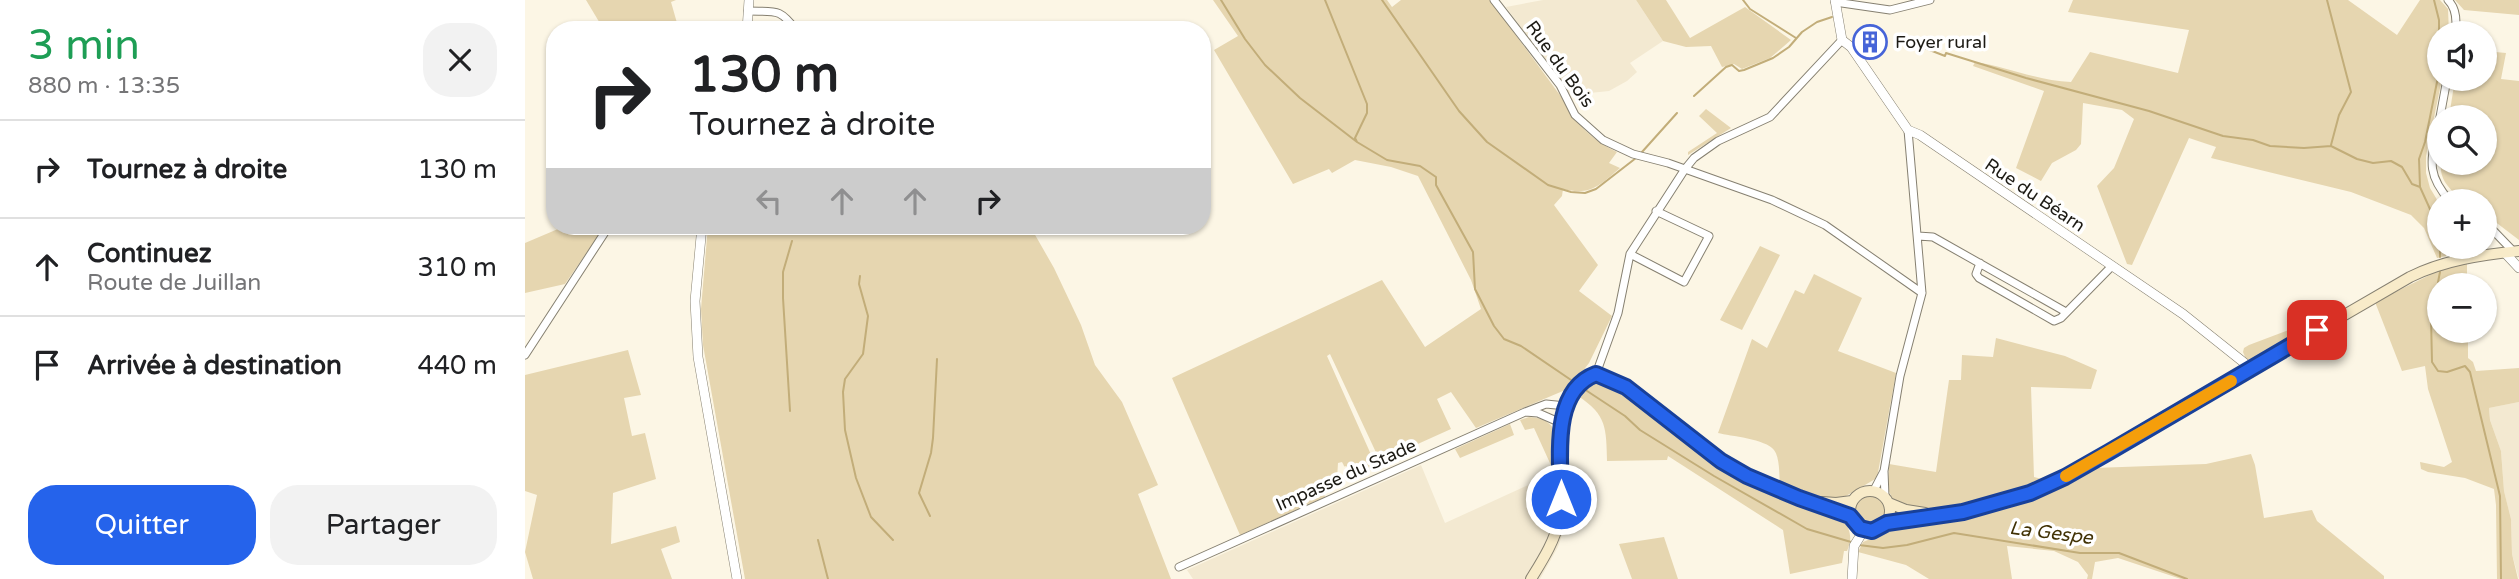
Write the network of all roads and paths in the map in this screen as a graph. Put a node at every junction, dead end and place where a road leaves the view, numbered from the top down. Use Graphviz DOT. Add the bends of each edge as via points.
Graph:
graph roads {
  1 [pos="749,0"];
  2 [pos="1494,0"];
  3 [pos="1930,0"];
  4 [pos="2448,0"];
  5 [pos="1835,1"];
  6 [pos="748,11"];
  7 [pos="747,21"];
  8 [pos="789,21"];
  9 [pos="2456,21"];
  10 [pos="1842,40"];
  11 [pos="1908,130"];
  12 [pos="1685,169"];
  13 [pos="1656,211"];
  14 [pos="603,235"];
  15 [pos="701,235"];
  16 [pos="2497,235"];
  17 [pos="1918,236"];
  18 [pos="2513,252"];
  19 [pos="1630,254"];
  20 [pos="2457,259"];
  21 [pos="1980,263"];
  22 [pos="2111,267"];
  23 [pos="2519,268"];
  24 [pos="1922,293"];
  25 [pos="2066,312"];
  26 [pos="525,355"];
  27 [pos="2252,369"];
  28 [pos="1596,374"];
  29 [pos="1566,406"];
  30 [pos="1525,412"];
  31 [pos="1561,423"];
  32 [pos="1884,471"];
  33 [pos="1874,490"];
  34 [pos="1799,498"];
  35 [pos="1887,500"];
  36 [pos="1852,501"];
  37 [pos="1963,512"];
  38 [pos="1850,516"];
  39 [pos="1887,523"];
  40 [pos="1864,530"];
  41 [pos="1179,567"];
  42 [pos="737,579"];
  43 [pos="1531,579"];
  44 [pos="1852,579"];
  1 -- 6 [label="street"];
  2 -- 12 [label="street, Rue du Bois" via="1560,85 1575,115 1604,140"];
  3 -- 5 [label="street" via="1890,10"];
  4 -- 9 [label="street"];
  5 -- 10 [label="street"];
  6 -- 7 [label="street"];
  6 -- 8 [label="street" via="779,12"];
  10 -- 11 [label="street, Rue du Béarn"];
  10 -- 12 [label="street" via="1770,117 1718,141"];
  11 -- 17 [label="street"];
  11 -- 22 [label="street, Rue du Béarn"];
  12 -- 13 [label="street"];
  12 -- 24 [label="street, Rue du Bois" via="1772,200 1825,225"];
  13 -- 19 [label="street"];
  13 -- 19 [label="street" via="1709,236 1685,282"];
  14 -- 26 [label="street"];
  15 -- 42 [label="street" via="695,301 698,343"];
  16 -- 18 [label="street"];
  17 -- 21 [label="street" via="1933,237"];
  17 -- 24 [label="street"];
  18 -- 23 [label="street"];
  19 -- 28 [label="street" via="1618,313"];
  20 -- 27 [label="main road" via="2410,276"];
  21 -- 25 [label="street"];
  21 -- 25 [label="street" via="1979,278 2002,292 2054,321"];
  22 -- 25 [label="street"];
  22 -- 27 [label="street, Rue du Béarn" via="2192,321"];
  24 -- 32 [label="street" via="1897,389"];
  27 -- 37 [label="main road" via="2065,477 2030,493"];
  28 -- 29 [label="main road"];
  28 -- 34 [label="main road" via="1626,387 1721,461"];
  29 -- 30 [label="street, Impasse du Stade" via="1546,404"];
  29 -- 31 [label="main road"];
  30 -- 31 [label="street"];
  30 -- 41 [label="street, Impasse du Stade"];
  31 -- 43 [label="main road" via="1559,523"];
  32 -- 33 [label="street"];
  32 -- 35 [label="street"];
  33 -- 35 [label="main road"];
  33 -- 36 [label="main road" via="1860,493"];
  34 -- 36 [label="main road"];
  34 -- 38 [label="main road"];
  35 -- 37 [label="main road" via="1925,513"];
  35 -- 39 [label="main road" via="1891,510"];
  36 -- 38 [label="main road"];
  37 -- 39 [label="main road"];
  38 -- 40 [label="main road"];
  39 -- 40 [label="main road"];
  40 -- 44 [label="street" via="1854,546"];
}
